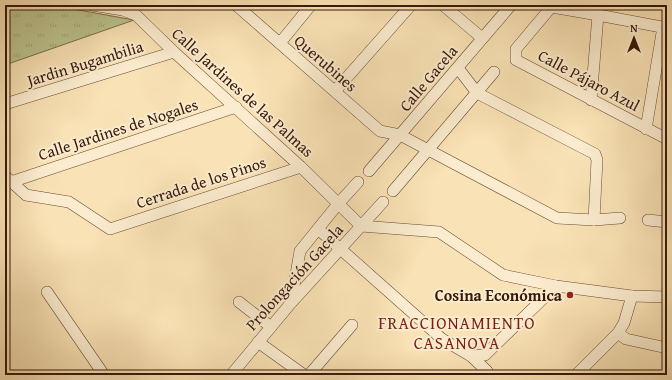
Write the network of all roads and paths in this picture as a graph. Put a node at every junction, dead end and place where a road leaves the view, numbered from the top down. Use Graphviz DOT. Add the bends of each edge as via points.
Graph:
graph roads {
  1 [pos="92,5"];
  2 [pos="236,5"];
  3 [pos="311,5"];
  4 [pos="411,5"];
  5 [pos="443,5"];
  6 [pos="511,5"];
  7 [pos="553,6"];
  8 [pos="598,15"];
  9 [pos="665,28"];
  10 [pos="482,38"];
  11 [pos="280,43"];
  12 [pos="174,52"];
  13 [pos="458,68"];
  14 [pos="494,72"];
  15 [pos="335,91"];
  16 [pos="477,93"];
  17 [pos="591,100"];
  18 [pos="5,104"];
  19 [pos="236,107"];
  20 [pos="646,129"];
  21 [pos="400,135"];
  22 [pos="667,140"];
  23 [pos="428,150"];
  24 [pos="302,167"];
  25 [pos="369,171"];
  26 [pos="8,179"];
  27 [pos="358,182"];
  28 [pos="393,191"];
  29 [pos="383,202"];
  30 [pos="338,204"];
  31 [pos="620,218"];
  32 [pos="594,220"];
  33 [pos="648,220"];
  34 [pos="667,222"];
  35 [pos="361,226"];
  36 [pos="318,229"];
  37 [pos="341,249"];
  38 [pos="556,286"];
  39 [pos="47,292"];
  40 [pos="632,296"];
  41 [pos="667,297"];
  42 [pos="239,302"];
  43 [pos="291,303"];
  44 [pos="352,325"];
  45 [pos="271,327"];
  46 [pos="618,333"];
  47 [pos="258,342"];
  48 [pos="667,348"];
  49 [pos="471,356"];
  50 [pos="487,371"];
  51 [pos="104,375"];
  52 [pos="230,375"];
  53 [pos="304,375"];
  54 [pos="309,375"];
  55 [pos="576,375"];
  1 -- 12 [label="street, Calle Jardines de las Palmas" via="136,15"];
  2 -- 11 [label="street, Querubines"];
  3 -- 11 [label="street"];
  4 -- 15 [label="street"];
  5 -- 10 [label="street"];
  6 -- 10 [label="street, Calle Gacela"];
  7 -- 8 [label="street"];
  7 -- 17 [label="street, Calle Pájaro Azul" via="516,49 516,60"];
  8 -- 9 [label="street"];
  8 -- 17 [label="street"];
  9 -- 20 [label="street"];
  10 -- 13 [label="street, Calle Gacela"];
  11 -- 15 [label="street, Querubines"];
  12 -- 18 [label="street, Jardin Bugambilia"];
  12 -- 19 [label="street, Calle Jardines de las Palmas"];
  13 -- 16 [label="street"];
  13 -- 21 [label="street, Calle Gacela"];
  14 -- 16 [label="street"];
  15 -- 21 [label="street, Querubines" via="380,131"];
  16 -- 23 [label="street"];
  16 -- 32 [label="street" via="595,154 597,160"];
  17 -- 20 [label="street, Calle Pájaro Azul"];
  19 -- 24 [label="street, Calle Jardines de las Palmas"];
  19 -- 26 [label="street, Calle Jardines de Nogales"];
  20 -- 22 [label="street, Calle Pájaro Azul"];
  21 -- 23 [label="street, Querubines"];
  21 -- 25 [label="street, Calle Gacela"];
  23 -- 28 [label="street"];
  23 -- 32 [label="street, Querubines" via="557,218"];
  24 -- 26 [label="street, Cerrada de los Pinos" via="110,229 69,202 26,195"];
  24 -- 30 [label="street, Calle Jardines de las Palmas"];
  27 -- 30 [label="street"];
  29 -- 35 [label="street, Prolongación Gacela"];
  30 -- 35 [label="street, Calle Jardines de las Palmas"];
  30 -- 36 [label="street"];
  31 -- 32 [label="street, Querubines"];
  33 -- 34 [label="street"];
  35 -- 37 [label="street, Prolongación Gacela"];
  35 -- 38 [label="street" via="439,232 503,275"];
  36 -- 37 [label="street"];
  36 -- 43 [label="street" via="300,251"];
  37 -- 43 [label="street, Prolongación Gacela"];
  37 -- 49 [label="street" via="442,339"];
  38 -- 40 [label="street"];
  38 -- 49 [label="street" via="485,355"];
  39 -- 51 [label="street"];
  40 -- 41 [label="street"];
  40 -- 46 [label="street" via="624,323"];
  42 -- 45 [label="street"];
  43 -- 45 [label="street, Prolongación Gacela"];
  44 -- 54 [label="street"];
  45 -- 47 [label="street, Prolongación Gacela"];
  46 -- 48 [label="street" via="626,338"];
  46 -- 55 [label="street"];
  47 -- 52 [label="street, Prolongación Gacela"];
  47 -- 53 [label="street"];
  49 -- 50 [label="street"];
}
